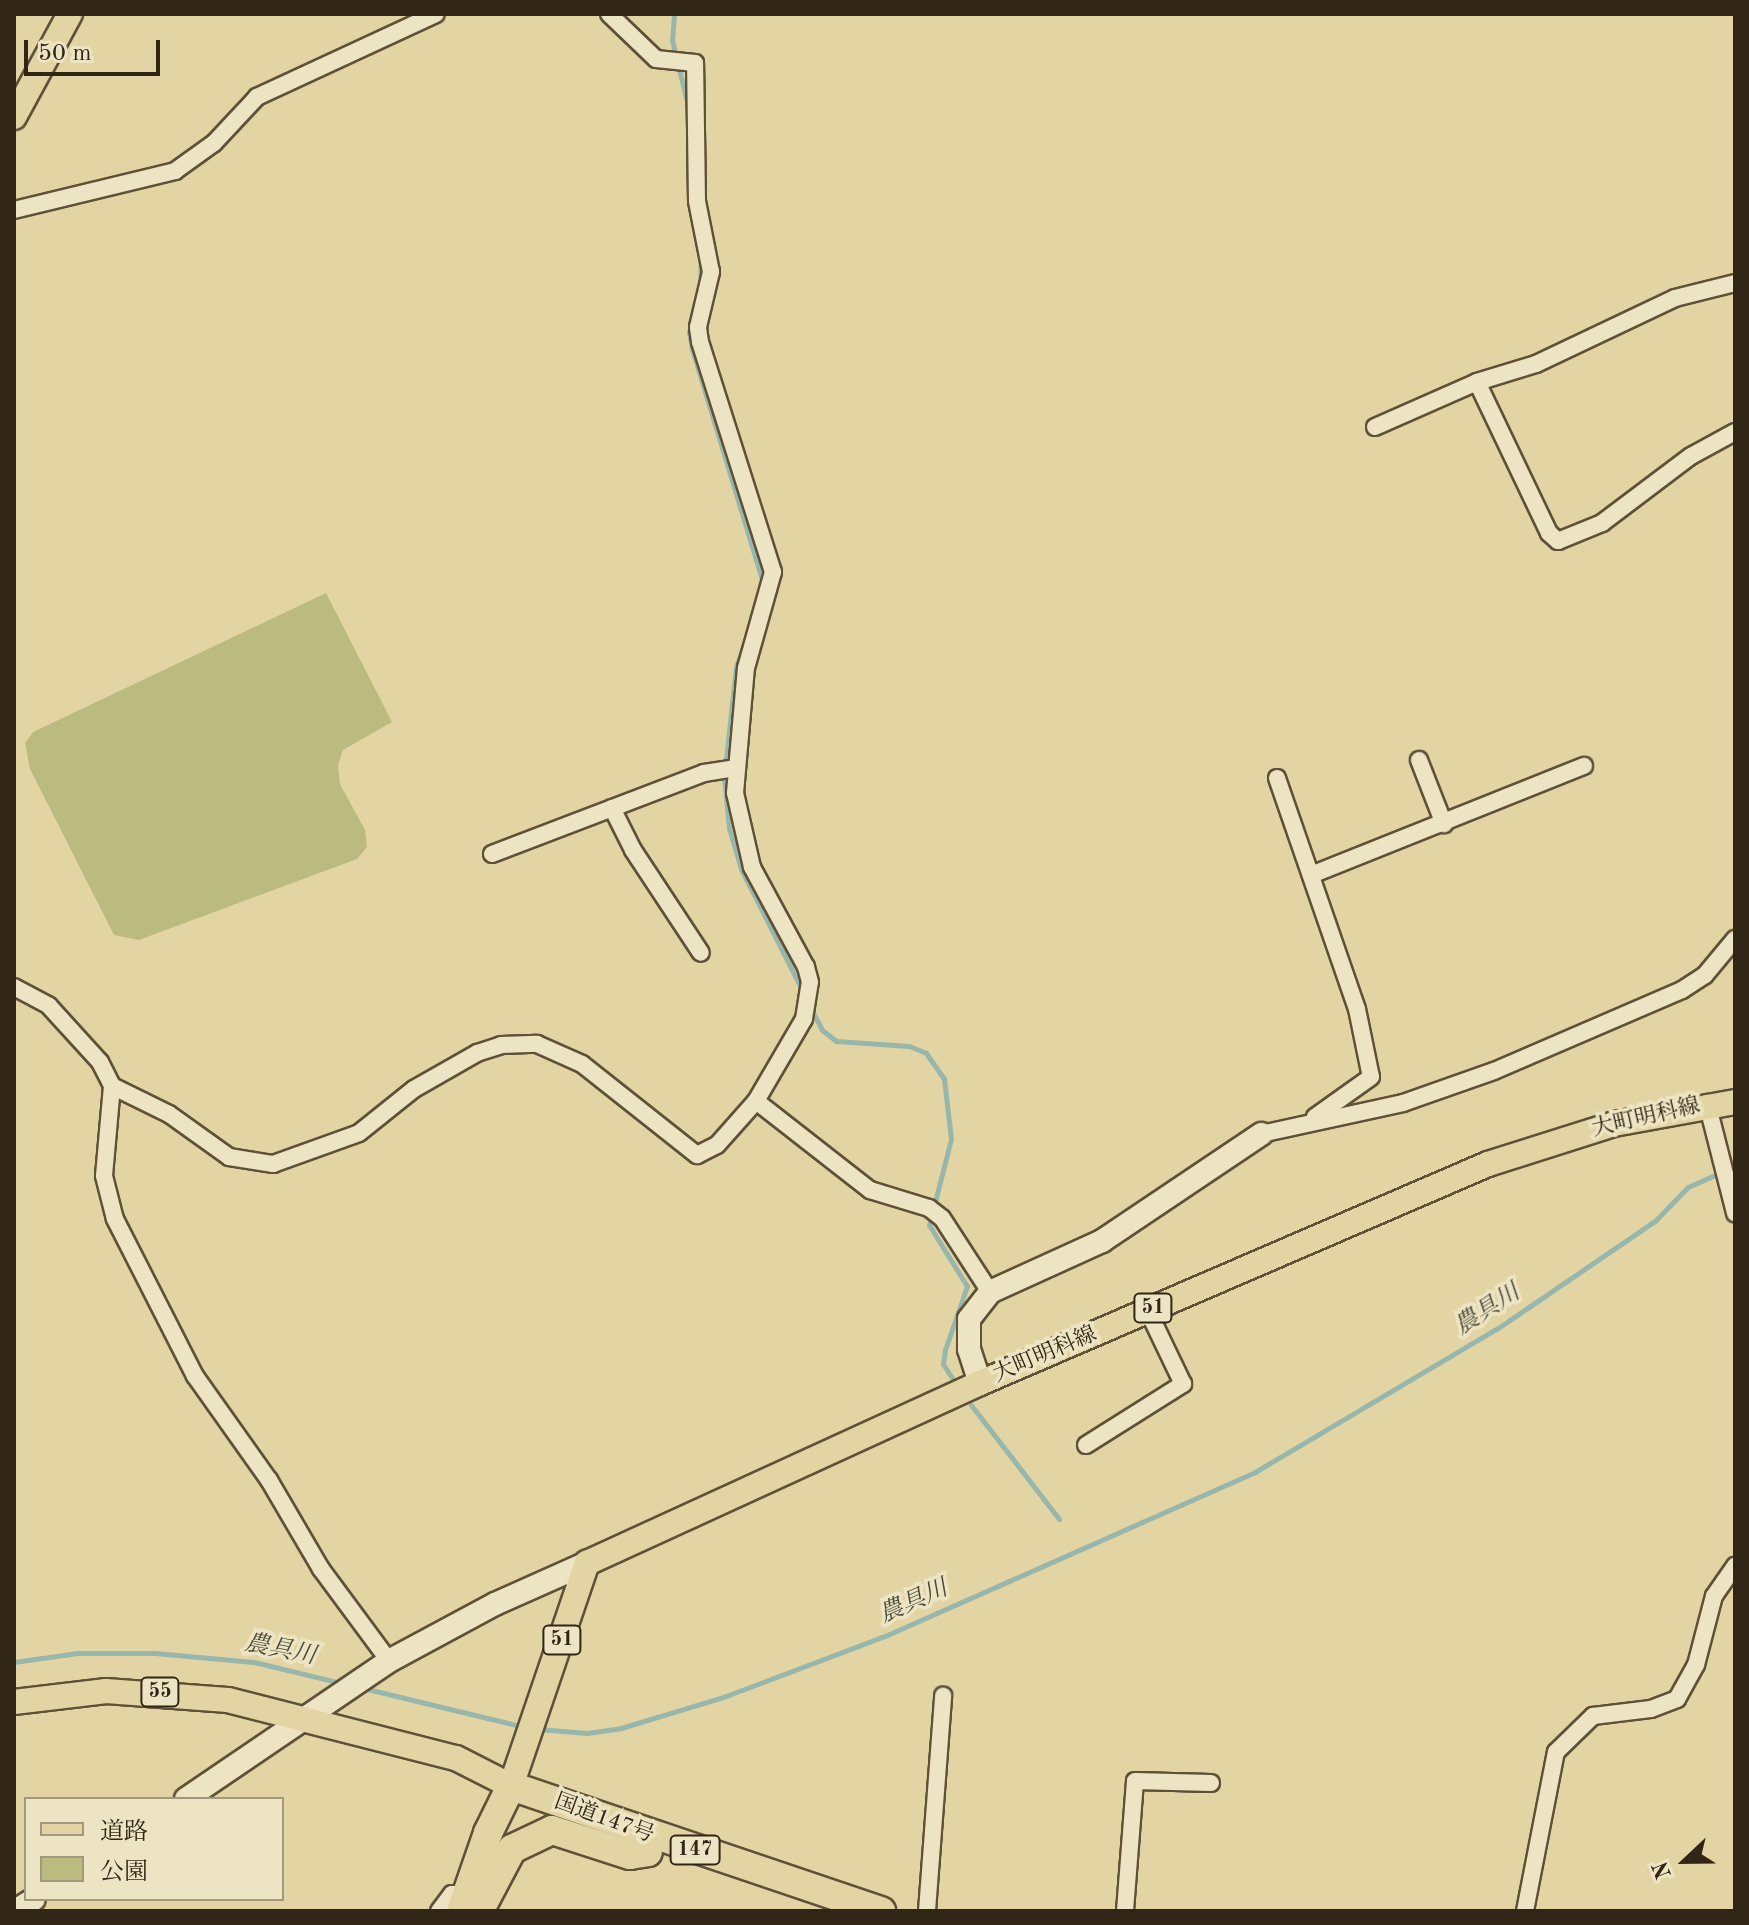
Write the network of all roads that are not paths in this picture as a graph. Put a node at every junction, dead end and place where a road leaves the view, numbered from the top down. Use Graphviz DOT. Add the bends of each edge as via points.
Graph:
graph roads {
  1 [pos="70,14"];
  2 [pos="436,14"];
  3 [pos="609,14"];
  4 [pos="14,117"];
  5 [pos="14,210"];
  6 [pos="1735,283"];
  7 [pos="1477,382"];
  8 [pos="1375,427"];
  9 [pos="1735,432"];
  10 [pos="1419,760"];
  11 [pos="1584,766"];
  12 [pos="734,768"];
  13 [pos="1277,778"];
  14 [pos="612,808"];
  15 [pos="1444,824"];
  16 [pos="492,854"];
  17 [pos="1311,875"];
  18 [pos="1735,939"];
  19 [pos="701,953"];
  20 [pos="14,987"];
  21 [pos="112,1086"];
  22 [pos="756,1101"];
  23 [pos="1735,1102"];
  24 [pos="1707,1103"];
  25 [pos="1314,1119"];
  26 [pos="1261,1134"];
  27 [pos="1734,1207"];
  28 [pos="990,1292"];
  29 [pos="1148,1311"];
  30 [pos="980,1383"];
  31 [pos="1086,1445"];
  32 [pos="587,1563"];
  33 [pos="1735,1566"];
  34 [pos="380,1667"];
  35 [pos="943,1696"];
  36 [pos="14,1702"];
  37 [pos="314,1710"];
  38 [pos="1211,1783"];
  39 [pos="511,1786"];
  40 [pos="189,1797"];
  41 [pos="648,1852"];
  42 [pos="479,1906"];
  43 [pos="439,1911"];
  44 [pos="824,1911"];
  45 [pos="881,1911"];
  46 [pos="927,1911"];
  47 [pos="1125,1911"];
  48 [pos="1525,1911"];
  1 -- 4 [label="main road"];
  2 -- 5 [label="street" via="257,97 214,143 175,171"];
  3 -- 12 [label="street" via="656,59 695,63 697,201 711,272 698,327 700,342 773,572 746,668"];
  6 -- 7 [label="street" via="1675,298 1536,364"];
  7 -- 8 [label="street"];
  7 -- 9 [label="street" via="1549,533 1558,541 1602,523 1691,456"];
  10 -- 15 [label="street"];
  11 -- 15 [label="street"];
  12 -- 14 [label="street" via="704,773"];
  12 -- 22 [label="street" via="745,849 810,982 804,1019"];
  13 -- 17 [label="street"];
  14 -- 16 [label="street"];
  14 -- 19 [label="street" via="633,850"];
  15 -- 17 [label="street"];
  17 -- 25 [label="street" via="1357,1009 1371,1077"];
  18 -- 25 [label="street" via="1705,975 1682,990 1509,1065 1403,1103"];
  20 -- 21 [label="street" via="49,1006 100,1062"];
  21 -- 22 [label="street" via="169,1114 229,1157 273,1164 359,1133 414,1089 501,1045 537,1044 562,1052 690,1154 703,1155 717,1145"];
  21 -- 34 [label="street" via="104,1176 115,1219 195,1376 269,1480"];
  22 -- 28 [label="street" via="870,1190 929,1208 942,1218"];
  23 -- 24 [label="main road, 大町明科線 / 51"];
  24 -- 27 [label="street"];
  24 -- 29 [label="main road, 大町明科線 / 51" via="1597,1128 1488,1164"];
  25 -- 26 [label="street"];
  26 -- 28 [label="street" via="1102,1241"];
  28 -- 30 [label="street" via="969,1319 969,1349"];
  29 -- 30 [label="main road, 大町明科線 / 51"];
  29 -- 31 [label="street" via="1183,1384"];
  30 -- 32 [label="main road, 大町明科線 / 51"];
  32 -- 34 [label="street" via="495,1604"];
  32 -- 39 [label="main road, 51"];
  33 -- 48 [label="street" via="1714,1596 1696,1665 1677,1699 1651,1709 1593,1716 1556,1752"];
  34 -- 37 [label="street"];
  35 -- 46 [label="street"];
  36 -- 37 [label="main road, 55" via="151,1691"];
  37 -- 39 [label="main road, 55" via="456,1758"];
  37 -- 40 [label="street"];
  38 -- 47 [label="street" via="1135,1781"];
  39 -- 41 [label="highway, 国道147号 / 147" via="557,1820"];
  39 -- 42 [label="highway" via="488,1833"];
  39 -- 45 [label="highway, 国道147号 / 147"];
  41 -- 42 [label="highway, 147" via="630,1855 552,1830 512,1849"];
  41 -- 44 [label="highway, 国道147号 / 147"];
  42 -- 43 [label="street" via="452,1894"];
}
